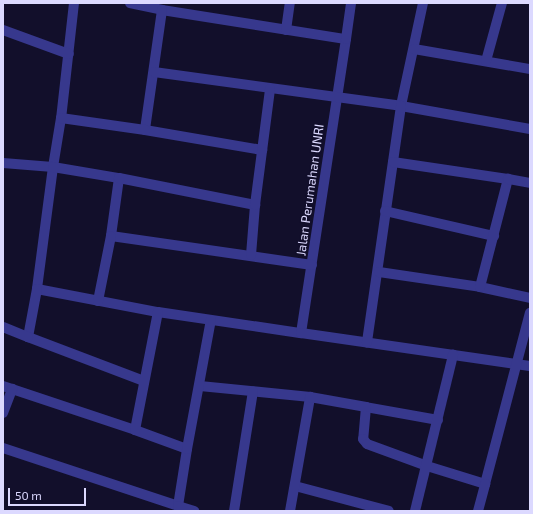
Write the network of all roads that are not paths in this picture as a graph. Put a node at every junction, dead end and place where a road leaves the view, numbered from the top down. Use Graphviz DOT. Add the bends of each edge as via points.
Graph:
graph roads {
  1 [pos="74,3"];
  2 [pos="130,3"];
  3 [pos="290,3"];
  4 [pos="351,3"];
  5 [pos="423,3"];
  6 [pos="502,3"];
  7 [pos="162,10"];
  8 [pos="3,30"];
  9 [pos="286,30"];
  10 [pos="346,39"];
  11 [pos="414,49"];
  12 [pos="69,54"];
  13 [pos="486,61"];
  14 [pos="530,69"];
  15 [pos="154,72"];
  16 [pos="270,89"];
  17 [pos="336,98"];
  18 [pos="401,106"];
  19 [pos="61,118"];
  20 [pos="530,129"];
  21 [pos="144,130"];
  22 [pos="262,150"];
  23 [pos="392,162"];
  24 [pos="3,163"];
  25 [pos="53,167"];
  26 [pos="119,178"];
  27 [pos="508,179"];
  28 [pos="530,183"];
  29 [pos="255,205"];
  30 [pos="386,211"];
  31 [pos="111,236"];
  32 [pos="494,236"];
  33 [pos="251,255"];
  34 [pos="312,265"];
  35 [pos="379,272"];
  36 [pos="480,287"];
  37 [pos="37,289"];
  38 [pos="530,298"];
  39 [pos="98,301"];
  40 [pos="158,312"];
  41 [pos="530,313"];
  42 [pos="211,320"];
  43 [pos="3,327"];
  44 [pos="301,333"];
  45 [pos="28,337"];
  46 [pos="367,343"];
  47 [pos="453,355"];
  48 [pos="516,364"];
  49 [pos="530,366"];
  50 [pos="144,381"];
  51 [pos="200,386"];
  52 [pos="7,387"];
  53 [pos="253,391"];
  54 [pos="310,397"];
  55 [pos="366,407"];
  56 [pos="3,413"];
  57 [pos="438,420"];
  58 [pos="135,430"];
  59 [pos="3,448"];
  60 [pos="186,449"];
  61 [pos="427,466"];
  62 [pos="485,484"];
  63 [pos="296,486"];
  64 [pos="178,506"];
  65 [pos="194,511"];
  66 [pos="234,511"];
  67 [pos="290,511"];
  68 [pos="389,511"];
  69 [pos="415,511"];
  70 [pos="478,511"];
  1 -- 12 [label="street"];
  2 -- 7 [label="street"];
  3 -- 9 [label="street"];
  4 -- 10 [label="street, Jalan Perumahan UNRI"];
  5 -- 11 [label="street"];
  6 -- 13 [label="street"];
  7 -- 9 [label="street"];
  7 -- 15 [label="street"];
  8 -- 12 [label="street"];
  9 -- 10 [label="street"];
  10 -- 17 [label="street, Jalan Perumahan UNRI"];
  11 -- 13 [label="street"];
  11 -- 18 [label="street"];
  12 -- 19 [label="street"];
  13 -- 14 [label="street"];
  15 -- 16 [label="street"];
  15 -- 21 [label="street"];
  16 -- 17 [label="street"];
  16 -- 22 [label="street"];
  17 -- 18 [label="street"];
  17 -- 34 [label="street, Jalan Perumahan UNRI"];
  18 -- 20 [label="street"];
  18 -- 23 [label="street"];
  19 -- 21 [label="street"];
  19 -- 25 [label="street"];
  21 -- 22 [label="street"];
  22 -- 29 [label="street"];
  23 -- 27 [label="street"];
  23 -- 30 [label="street"];
  24 -- 25 [label="street"];
  25 -- 26 [label="street"];
  25 -- 37 [label="street"];
  26 -- 29 [label="street"];
  26 -- 31 [label="street"];
  27 -- 28 [label="street"];
  27 -- 32 [label="street"];
  29 -- 33 [label="street"];
  30 -- 32 [label="street"];
  30 -- 35 [label="street"];
  31 -- 33 [label="street"];
  31 -- 39 [label="street"];
  32 -- 36 [label="street"];
  33 -- 34 [label="street"];
  34 -- 44 [label="street, Jalan Perumahan UNRI"];
  35 -- 36 [label="street"];
  35 -- 46 [label="street"];
  36 -- 38 [label="street"];
  37 -- 39 [label="street"];
  37 -- 45 [label="street"];
  39 -- 40 [label="street"];
  40 -- 42 [label="street"];
  40 -- 50 [label="street"];
  41 -- 48 [label="street"];
  42 -- 44 [label="street"];
  42 -- 51 [label="street"];
  43 -- 45 [label="street"];
  44 -- 46 [label="street"];
  45 -- 50 [label="street"];
  46 -- 47 [label="street"];
  47 -- 48 [label="street"];
  47 -- 57 [label="street"];
  48 -- 49 [label="street"];
  48 -- 62 [label="street"];
  50 -- 58 [label="street"];
  51 -- 53 [label="street"];
  51 -- 60 [label="street"];
  52 -- 56 [label="street"];
  52 -- 58 [label="street"];
  53 -- 54 [label="street"];
  53 -- 66 [label="street"];
  54 -- 55 [label="street"];
  54 -- 63 [label="street"];
  55 -- 57 [label="street"];
  55 -- 61 [label="street" via="363,437 365,442"];
  57 -- 61 [label="street"];
  58 -- 60 [label="street"];
  59 -- 64 [label="street"];
  60 -- 64 [label="street"];
  61 -- 62 [label="street"];
  61 -- 69 [label="street"];
  62 -- 70 [label="street"];
  63 -- 67 [label="street"];
  63 -- 68 [label="street"];
  64 -- 65 [label="street"];
}
